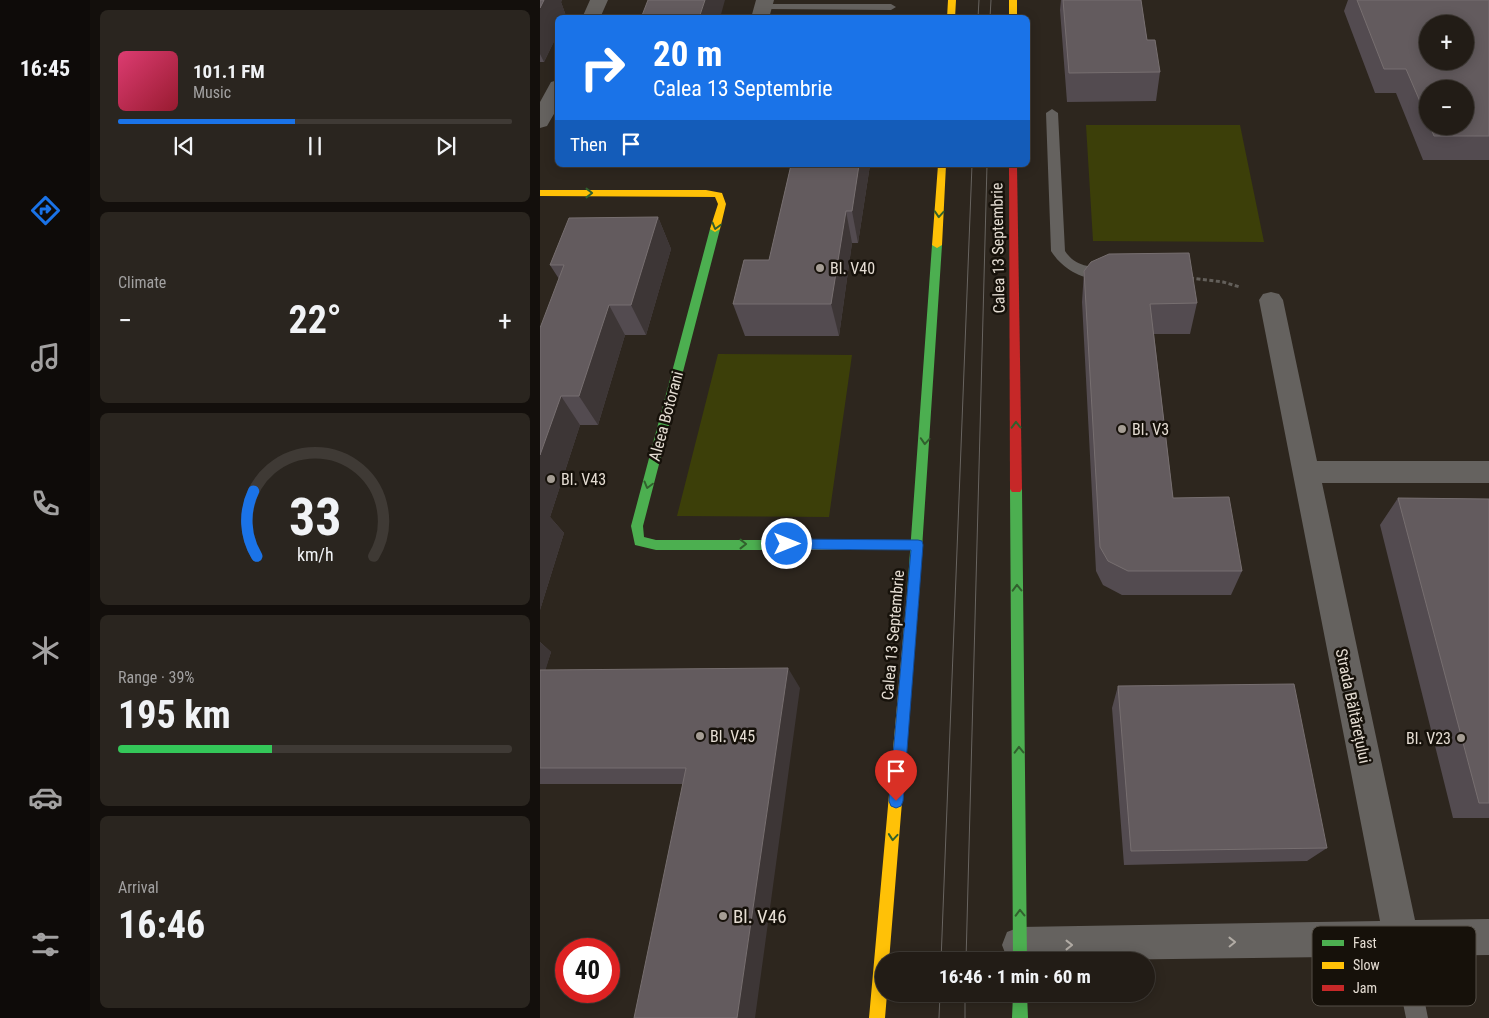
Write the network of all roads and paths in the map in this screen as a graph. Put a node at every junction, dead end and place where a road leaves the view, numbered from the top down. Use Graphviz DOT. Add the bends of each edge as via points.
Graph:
graph roads {
  1 [pos="599,0"];
  2 [pos="952,0"];
  3 [pos="1013,0"];
  4 [pos="762,8"];
  5 [pos="890,8"];
  6 [pos="592,15"];
  7 [pos="951,15"];
  8 [pos="1013,15"];
  9 [pos="540,77"];
  10 [pos="555,77"];
  11 [pos="555,92"];
  12 [pos="1052,113"];
  13 [pos="540,122"];
  14 [pos="942,167"];
  15 [pos="1014,167"];
  16 [pos="540,193"];
  17 [pos="1181,277"];
  18 [pos="1271,300"];
  19 [pos="1305,472"];
  20 [pos="1489,472"];
  21 [pos="918,545"];
  22 [pos="1398,926"];
  23 [pos="1476,937"];
  24 [pos="1489,937"];
  25 [pos="1312,942"];
  26 [pos="1020,952"];
  27 [pos="1047,952"];
  28 [pos="1020,1002"];
  29 [pos="877,1018"];
  30 [pos="1020,1018"];
  1 -- 6 [label="street"];
  2 -- 7 [label="main road"];
  3 -- 8 [label="main road"];
  4 -- 5 [label="lane"];
  9 -- 10 [label="street"];
  11 -- 13 [label="street"];
  12 -- 17 [label="lane" via="1057,242 1062,258 1071,268 1085,273"];
  14 -- 21 [label="main road, Calea 13 Septembrie, one-way"];
  26 -- 15 [label="main road, Calea 13 Septembrie, one-way"];
  16 -- 21 [label="main road, Aleea Botorani, one-way" via="706,193 719,196 722,204 637,526 639,541 656,545"];
  17 -- 18 [label="path" via="1223,282"];
  18 -- 19 [label="street, Strada Băltărețului"];
  19 -- 20 [label="street"];
  19 -- 22 [label="street, Strada Băltărețului"];
  21 -- 29 [label="main road, Calea 13 Septembrie, one-way"];
  23 -- 24 [label="street"];
  27 -- 25 [label="street, one-way"];
  28 -- 30 [label="main road"];
}
